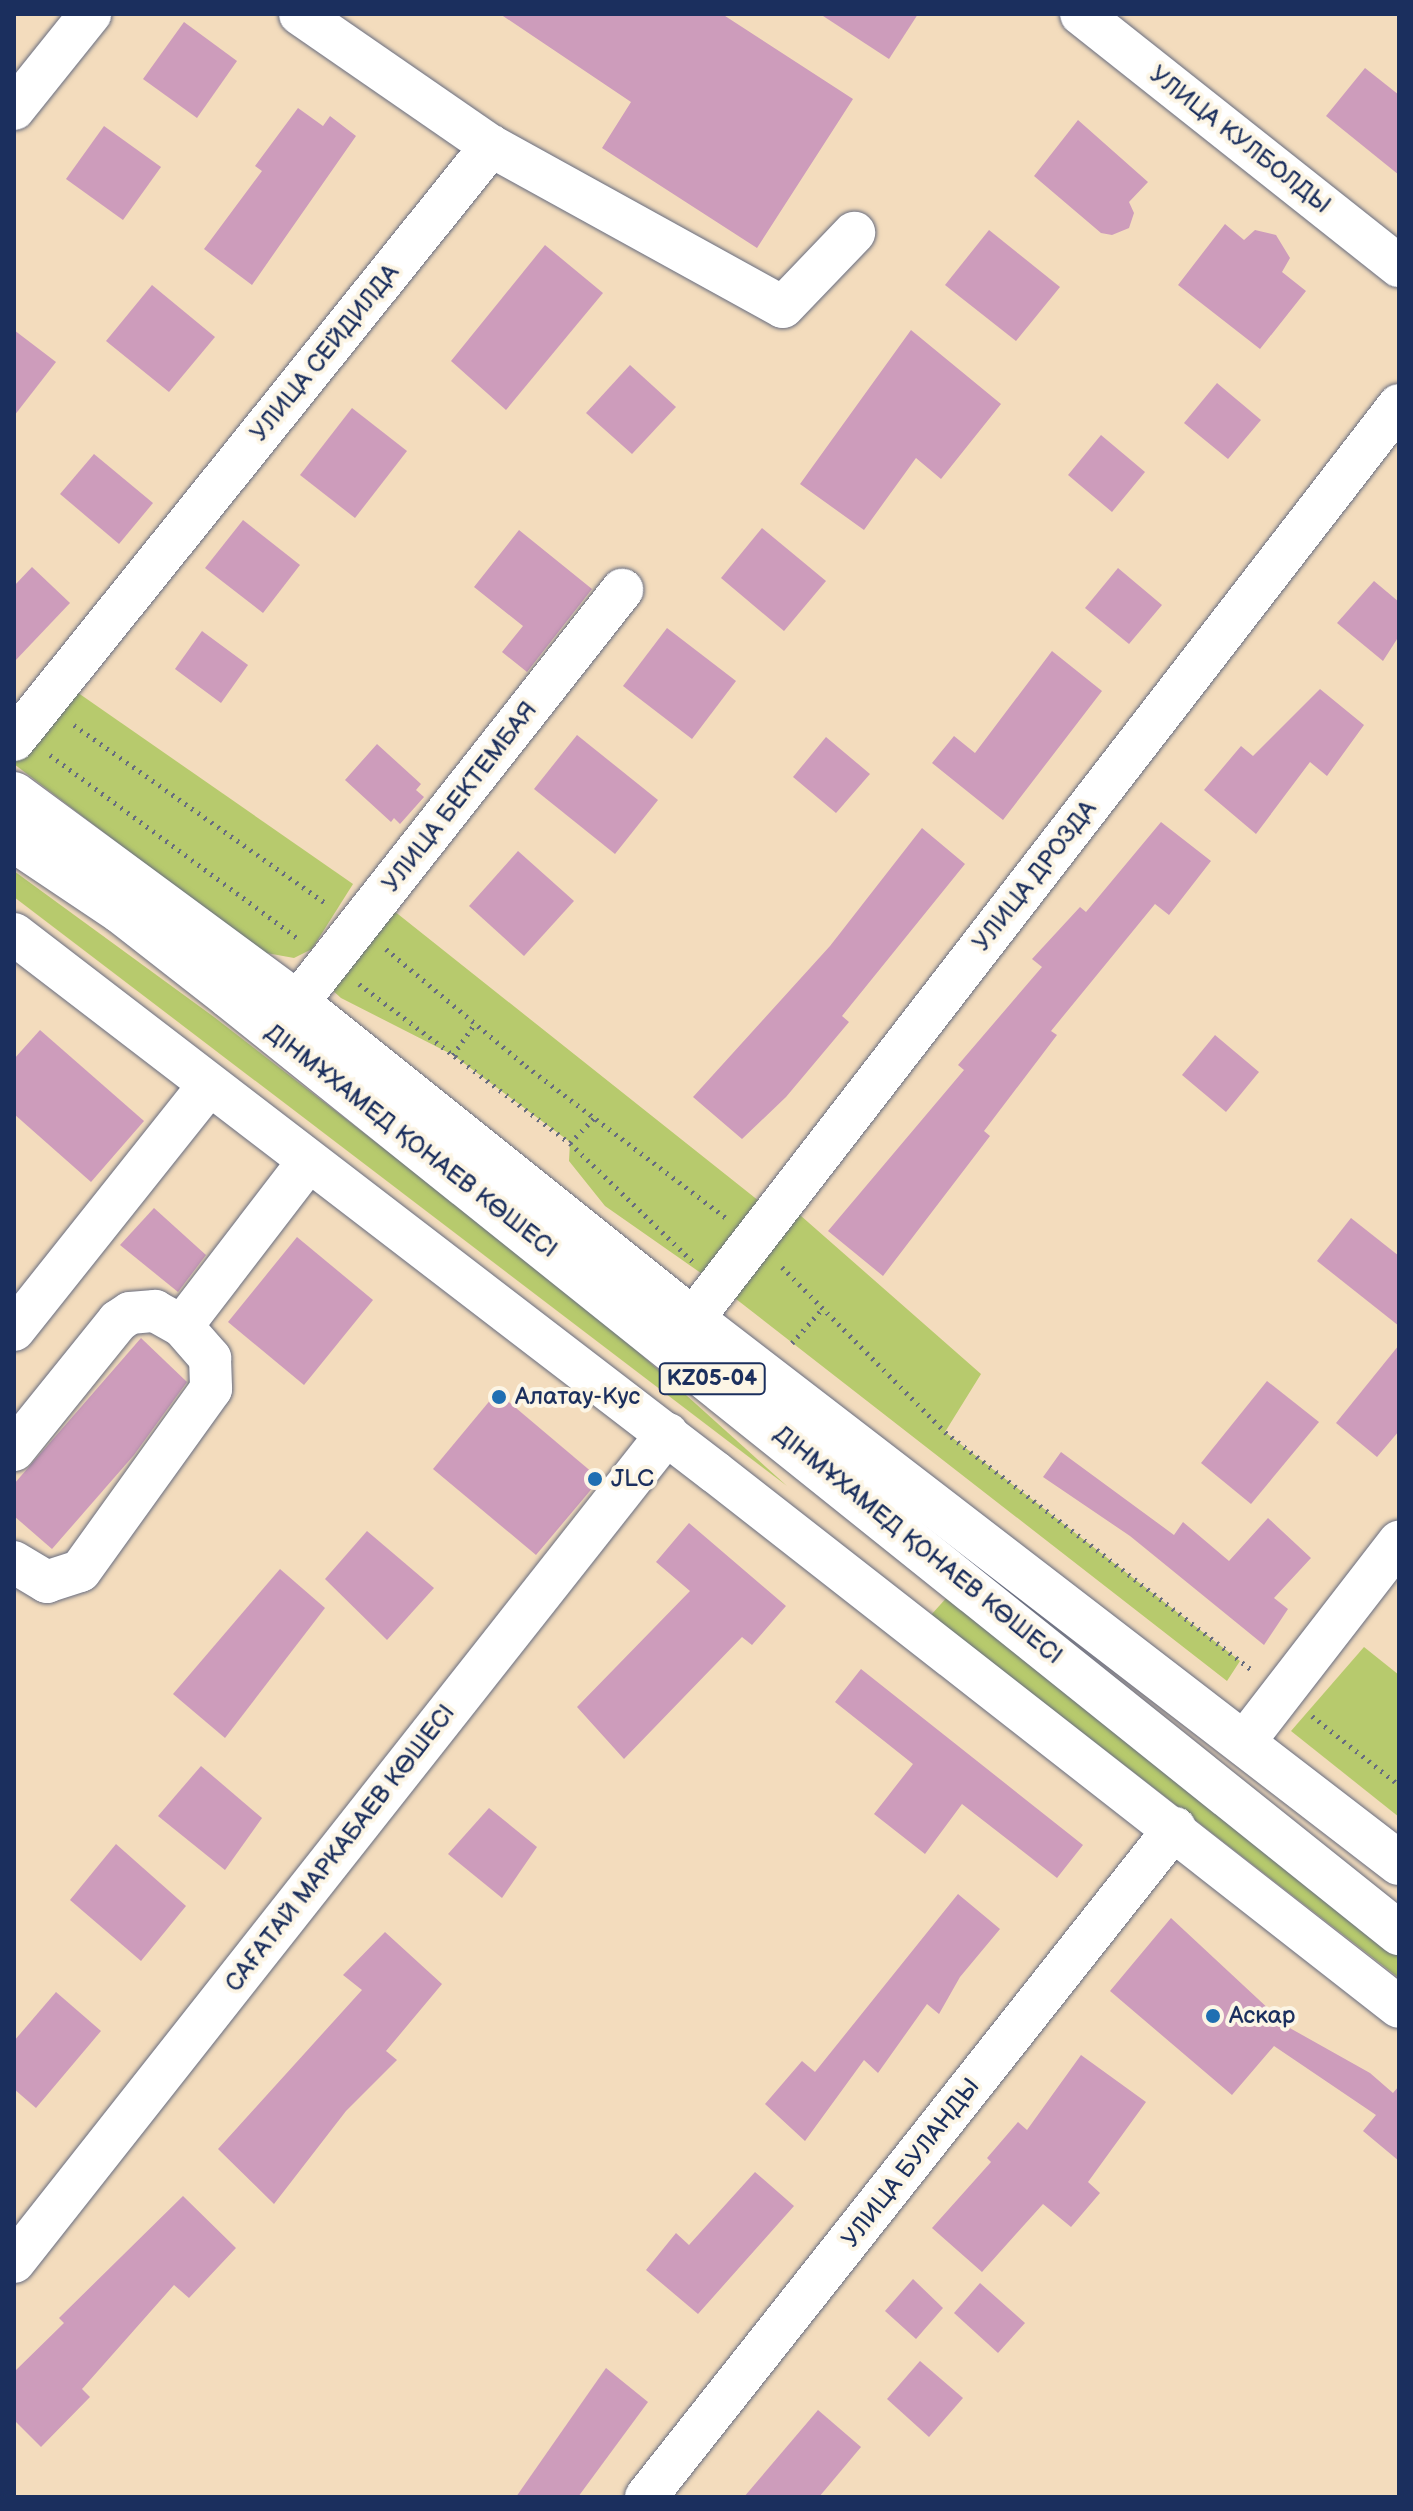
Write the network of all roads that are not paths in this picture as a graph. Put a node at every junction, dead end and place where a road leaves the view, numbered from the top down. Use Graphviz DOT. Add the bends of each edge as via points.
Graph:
graph roads {
  1 [pos="90,14"];
  2 [pos="300,14"];
  3 [pos="1081,14"];
  4 [pos="14,109"];
  5 [pos="491,146"];
  6 [pos="854,233"];
  7 [pos="1399,266"];
  8 [pos="1399,405"];
  9 [pos="622,590"];
  10 [pos="14,740"];
  11 [pos="14,794"];
  12 [pos="14,840"];
  13 [pos="14,934"];
  14 [pos="297,1003"];
  15 [pos="208,1086"];
  16 [pos="308,1162"];
  17 [pos="182,1326"];
  18 [pos="14,1330"];
  19 [pos="682,1333"];
  20 [pos="667,1434"];
  21 [pos="14,1450"];
  22 [pos="1399,1542"];
  23 [pos="14,1562"];
  24 [pos="1245,1741"];
  25 [pos="1175,1828"];
  26 [pos="1399,1863"];
  27 [pos="1399,1933"];
  28 [pos="1399,2007"];
  29 [pos="14,2262"];
  30 [pos="646,2497"];
  1 -- 4 [label="street"];
  2 -- 5 [label="street"];
  3 -- 7 [label="street, УЛИЦА КУЛБОЛДЫ"];
  5 -- 6 [label="street" via="783,307"];
  5 -- 10 [label="street, УЛИЦА СЕЙДИЛДА"];
  8 -- 19 [label="street, УЛИЦА ДРОЗДА"];
  9 -- 14 [label="street, УЛИЦА БЕКТЕМБАЯ"];
  11 -- 14 [label="main road, ДІНМҰХАМЕД ҚОНАЕВ КӨШЕСІ / KZ05-04"];
  12 -- 19 [label="main road, ДІНМҰХАМЕД ҚОНАЕВ КӨШЕСІ / KZ05-04" via="132,920"];
  13 -- 15 [label="street"];
  14 -- 19 [label="main road, ДІНМҰХАМЕД ҚОНАЕВ КӨШЕСІ / KZ05-04"];
  15 -- 16 [label="street"];
  15 -- 18 [label="street"];
  16 -- 17 [label="street"];
  16 -- 20 [label="street"];
  17 -- 21 [label="street" via="142,1310 118,1321"];
  17 -- 23 [label="street" via="210,1358 211,1389 98,1549 80,1571 47,1582"];
  19 -- 24 [label="main road, ДІНМҰХАМЕД ҚОНАЕВ КӨШЕСІ / KZ05-04"];
  19 -- 27 [label="main road, ДІНМҰХАМЕД ҚОНАЕВ КӨШЕСІ / KZ05-04"];
  20 -- 25 [label="street"];
  20 -- 29 [label="street, САҒАТАЙ МАРКАБАЕВ КӨШЕСІ"];
  22 -- 24 [label="street"];
  24 -- 26 [label="main road, ДІНМҰХАМЕД ҚОНАЕВ КӨШЕСІ / KZ05-04"];
  25 -- 28 [label="street"];
  25 -- 30 [label="street, УЛИЦА БУЛАНДЫ"];
}
